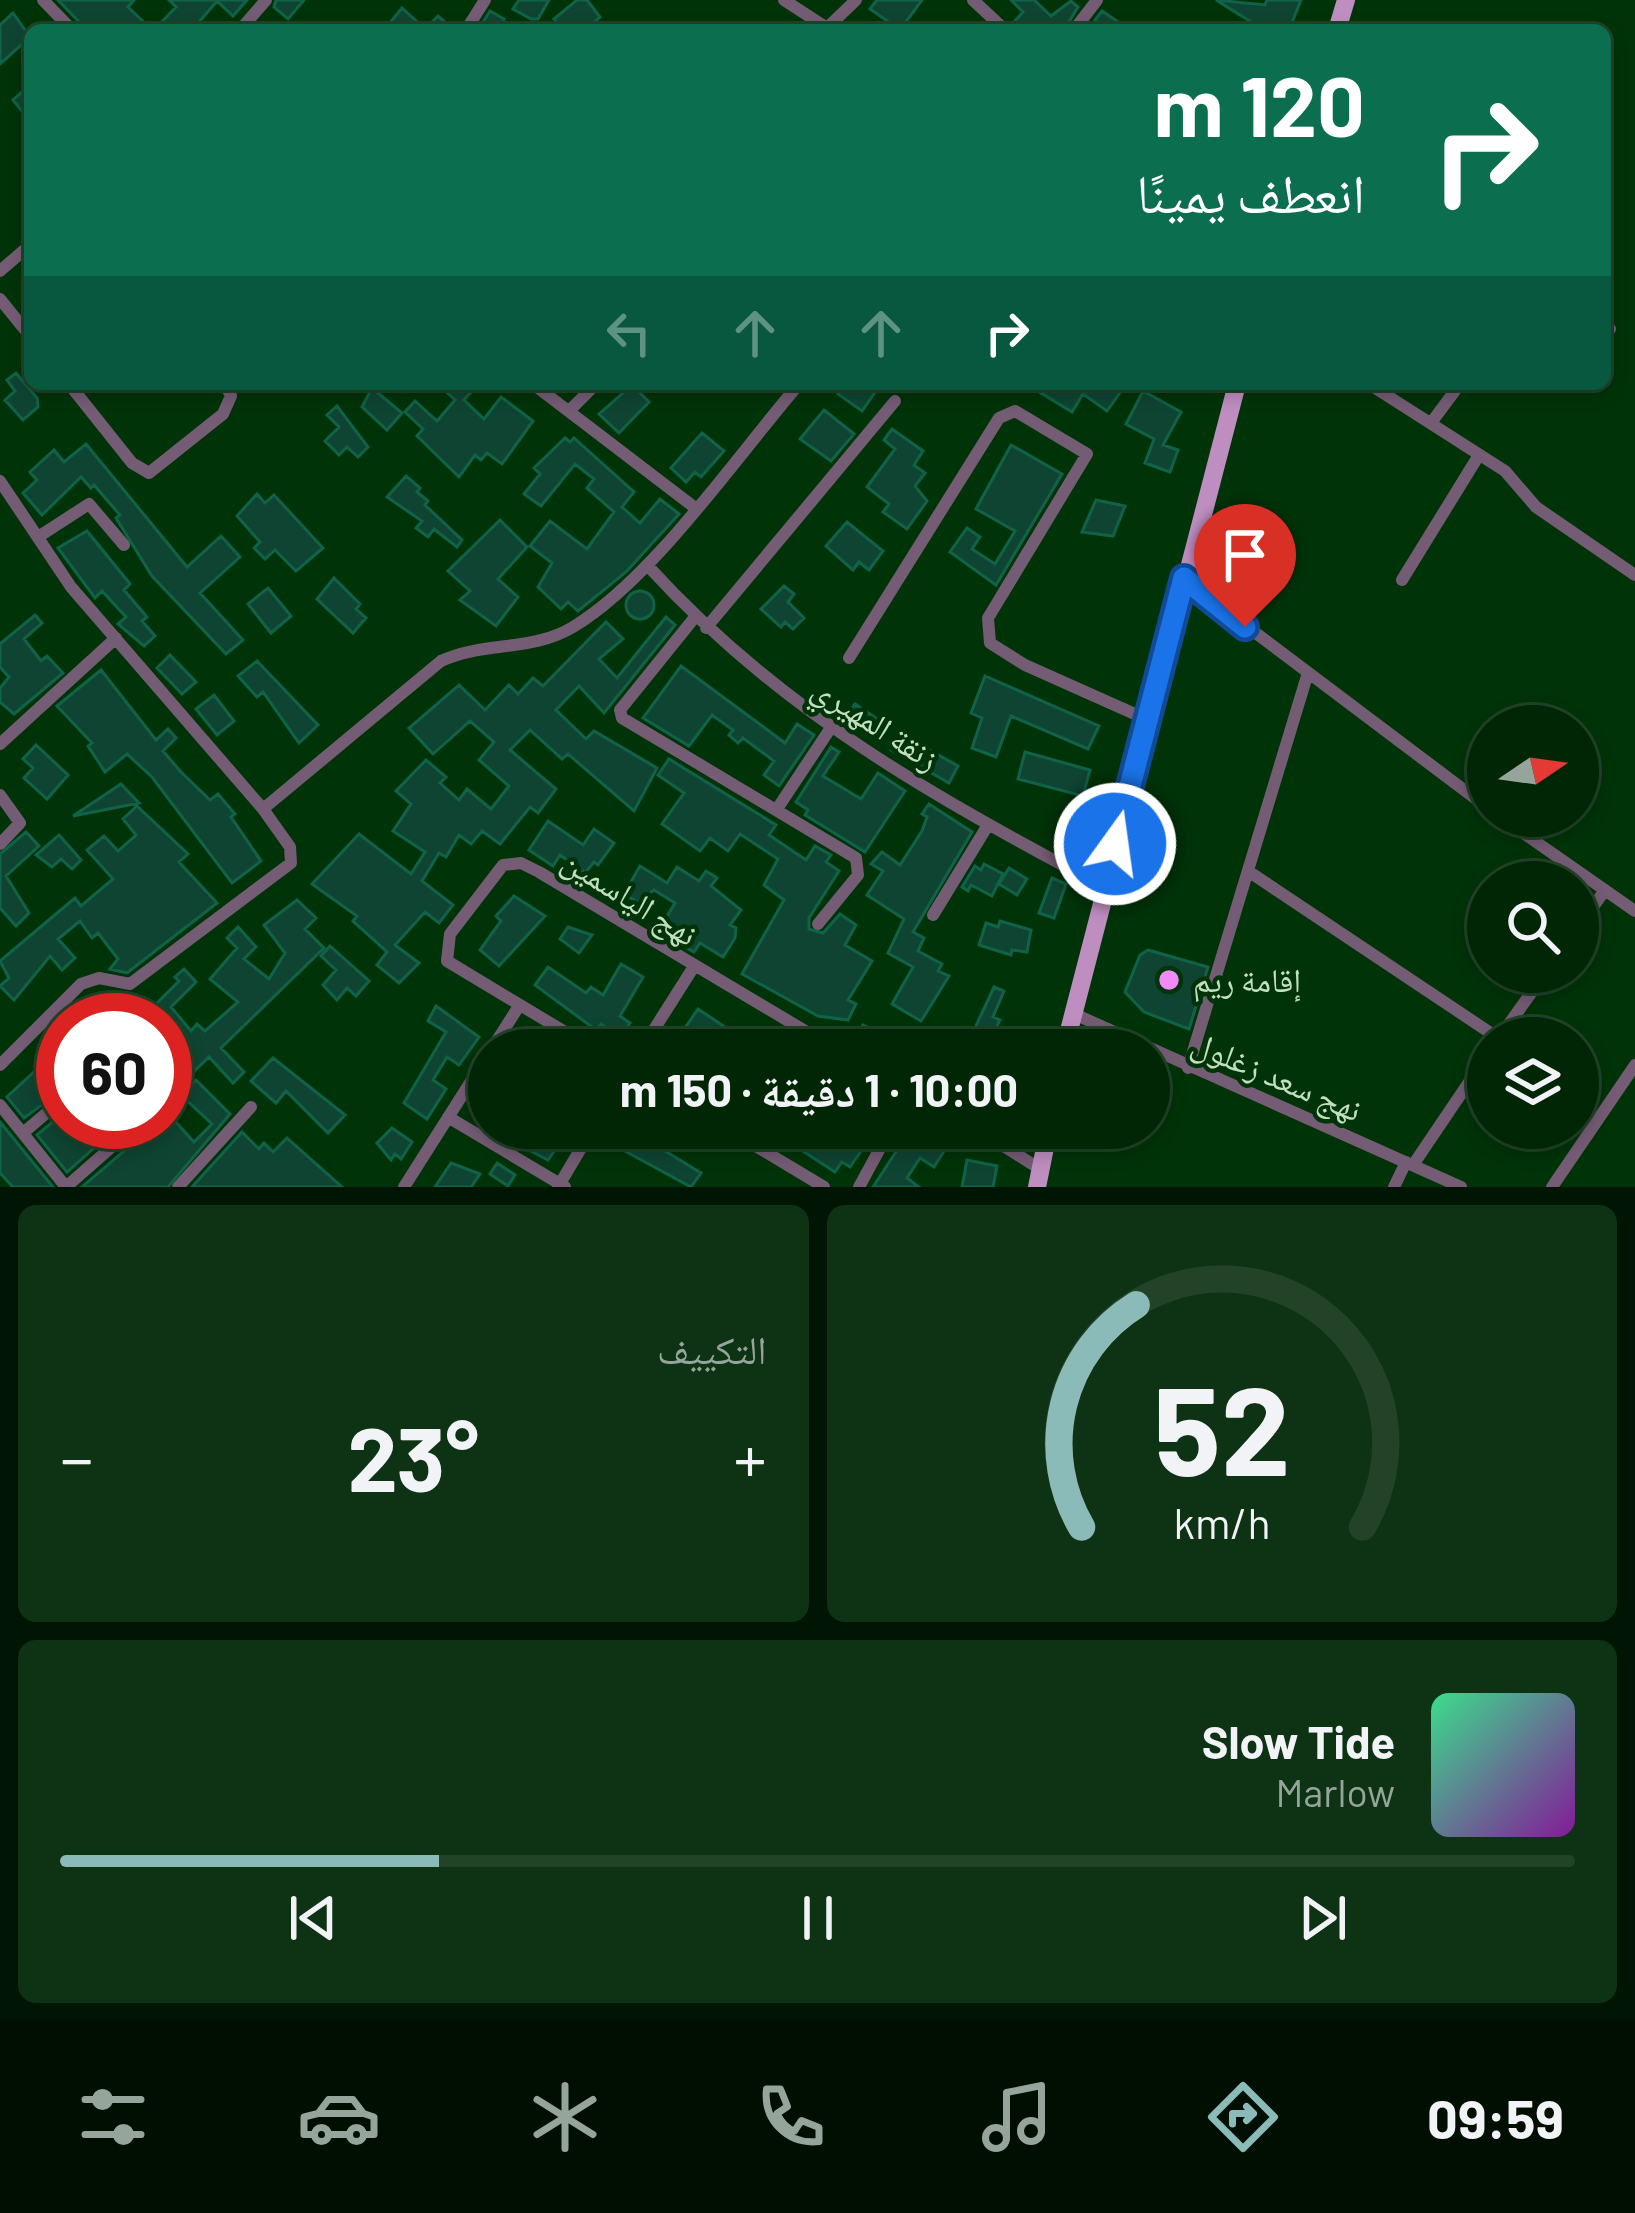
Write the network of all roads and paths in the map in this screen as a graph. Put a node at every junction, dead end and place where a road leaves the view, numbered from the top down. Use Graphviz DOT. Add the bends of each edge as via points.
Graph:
graph roads {
  1 [pos="44,0"];
  2 [pos="266,0"];
  3 [pos="784,0"];
  4 [pos="856,0"];
  5 [pos="973,0"];
  6 [pos="1097,0"];
  7 [pos="66,24"];
  8 [pos="245,24"];
  9 [pos="820,24"];
  10 [pos="830,24"];
  11 [pos="999,24"];
  12 [pos="1079,24"];
  13 [pos="24,250"];
  14 [pos="0,271"];
  15 [pos="0,298"];
  16 [pos="24,328"];
  17 [pos="74,390"];
  18 [pos="228,390"];
  19 [pos="542,390"];
  20 [pos="590,390"];
  21 [pos="794,390"];
  22 [pos="1236,390"];
  23 [pos="1379,390"];
  24 [pos="1456,390"];
  25 [pos="895,401"];
  26 [pos="570,410"];
  27 [pos="1431,423"];
  28 [pos="1479,455"];
  29 [pos="0,482"];
  30 [pos="694,507"];
  31 [pos="38,537"];
  32 [pos="124,545"];
  33 [pos="647,565"];
  34 [pos="1635,575"];
  35 [pos="1184,578"];
  36 [pos="1402,580"];
  37 [pos="700,622"];
  38 [pos="116,638"];
  39 [pos="849,658"];
  40 [pos="1307,676"];
  41 [pos="1146,719"];
  42 [pos="832,726"];
  43 [pos="0,744"];
  44 [pos="1467,793"];
  45 [pos="0,795"];
  46 [pos="263,809"];
  47 [pos="777,809"];
  48 [pos="988,825"];
  49 [pos="1529,837"];
  50 [pos="0,844"];
  51 [pos="1248,871"];
  52 [pos="1104,886"];
  53 [pos="1605,890"];
  54 [pos="1599,898"];
  55 [pos="1635,911"];
  56 [pos="933,915"];
  57 [pos="818,924"];
  58 [pos="693,968"];
  59 [pos="519,1006"];
  60 [pos="1072,1013"];
  61 [pos="1467,1017"];
  62 [pos="504,1029"];
  63 [pos="559,1029"];
  64 [pos="654,1029"];
  65 [pos="800,1029"];
  66 [pos="1069,1029"];
  67 [pos="1635,1065"];
  68 [pos="0,1066"];
  69 [pos="1188,1068"];
  70 [pos="1467,1084"];
  71 [pos="468,1087"];
  72 [pos="0,1105"];
  73 [pos="251,1107"];
  74 [pos="448,1118"];
  75 [pos="36,1122"];
  76 [pos="23,1133"];
  77 [pos="36,1149"];
  78 [pos="36,1149"];
  79 [pos="110,1149"];
  80 [pos="581,1149"];
  81 [pos="761,1149"];
  82 [pos="880,1149"];
  83 [pos="1002,1149"];
  84 [pos="1410,1164"];
  85 [pos="1039,1178"];
  86 [pos="561,1186"];
  87 [pos="178,1187"];
  88 [pos="404,1187"];
  89 [pos="824,1187"];
  90 [pos="859,1187"];
  91 [pos="1394,1187"];
  92 [pos="1461,1187"];
  93 [pos="1552,1187"];
  1 -- 7 [label="street"];
  2 -- 8 [label="street"];
  3 -- 9 [label="street"];
  4 -- 10 [label="street"];
  5 -- 11 [label="street"];
  6 -- 12 [label="street"];
  13 -- 14 [label="street"];
  15 -- 16 [label="street"];
  17 -- 18 [label="street" via="148,473 223,415"];
  19 -- 26 [label="street"];
  20 -- 26 [label="street"];
  21 -- 30 [label="street"];
  22 -- 35 [label="main road"];
  23 -- 27 [label="street"];
  24 -- 27 [label="street"];
  25 -- 37 [label="street"];
  26 -- 30 [label="street"];
  27 -- 28 [label="street"];
  28 -- 34 [label="street" via="1536,507"];
  28 -- 36 [label="street"];
  29 -- 31 [label="street"];
  30 -- 33 [label="street"];
  31 -- 32 [label="street" via="89,504"];
  31 -- 38 [label="street"];
  33 -- 37 [label="street, زنقة المهيري"];
  33 -- 46 [label="street" via="574,626 538,644 441,661"];
  35 -- 40 [label="street"];
  35 -- 41 [label="main road"];
  37 -- 42 [label="street, زنقة المهيري" via="771,686"];
  37 -- 47 [label="street" via="620,710 622,718"];
  38 -- 43 [label="street"];
  38 -- 46 [label="street"];
  39 -- 41 [label="street" via="999,418 1016,411 1087,454 988,618 990,643"];
  40 -- 44 [label="street"];
  40 -- 51 [label="street"];
  41 -- 52 [label="main road"];
  42 -- 47 [label="street"];
  42 -- 48 [label="street, زنقة المهيري"];
  45 -- 50 [label="street" via="20,823"];
  46 -- 68 [label="street" via="290,847 291,863 130,984 81,984"];
  47 -- 57 [label="street" via="859,862 858,875"];
  48 -- 52 [label="street, زنقة المهيري"];
  48 -- 56 [label="street"];
  49 -- 53 [label="street"];
  51 -- 61 [label="street"];
  51 -- 69 [label="street"];
  52 -- 60 [label="main road"];
  53 -- 54 [label="street"];
  53 -- 55 [label="street"];
  58 -- 59 [label="street, نهج الياسمين" via="512,862 450,934 445,951 458,970"];
  58 -- 64 [label="street"];
  58 -- 65 [label="street, نهج الياسمين"];
  59 -- 62 [label="street"];
  59 -- 63 [label="street"];
  60 -- 66 [label="main road"];
  60 -- 69 [label="street, نهج سعد زغلول"];
  67 -- 93 [label="street"];
  69 -- 84 [label="street, نهج سعد زغلول"];
  70 -- 84 [label="street"];
  71 -- 74 [label="street"];
  72 -- 76 [label="street"];
  73 -- 87 [label="street"];
  74 -- 86 [label="street"];
  74 -- 88 [label="street"];
  75 -- 76 [label="street"];
  76 -- 77 [label="street"];
  78 -- 79 [label="street" via="67,1187"];
  80 -- 86 [label="street"];
  81 -- 89 [label="street"];
  82 -- 90 [label="street"];
  83 -- 85 [label="street"];
  84 -- 91 [label="street"];
  84 -- 92 [label="street, نهج سعد زغلول"];
}
